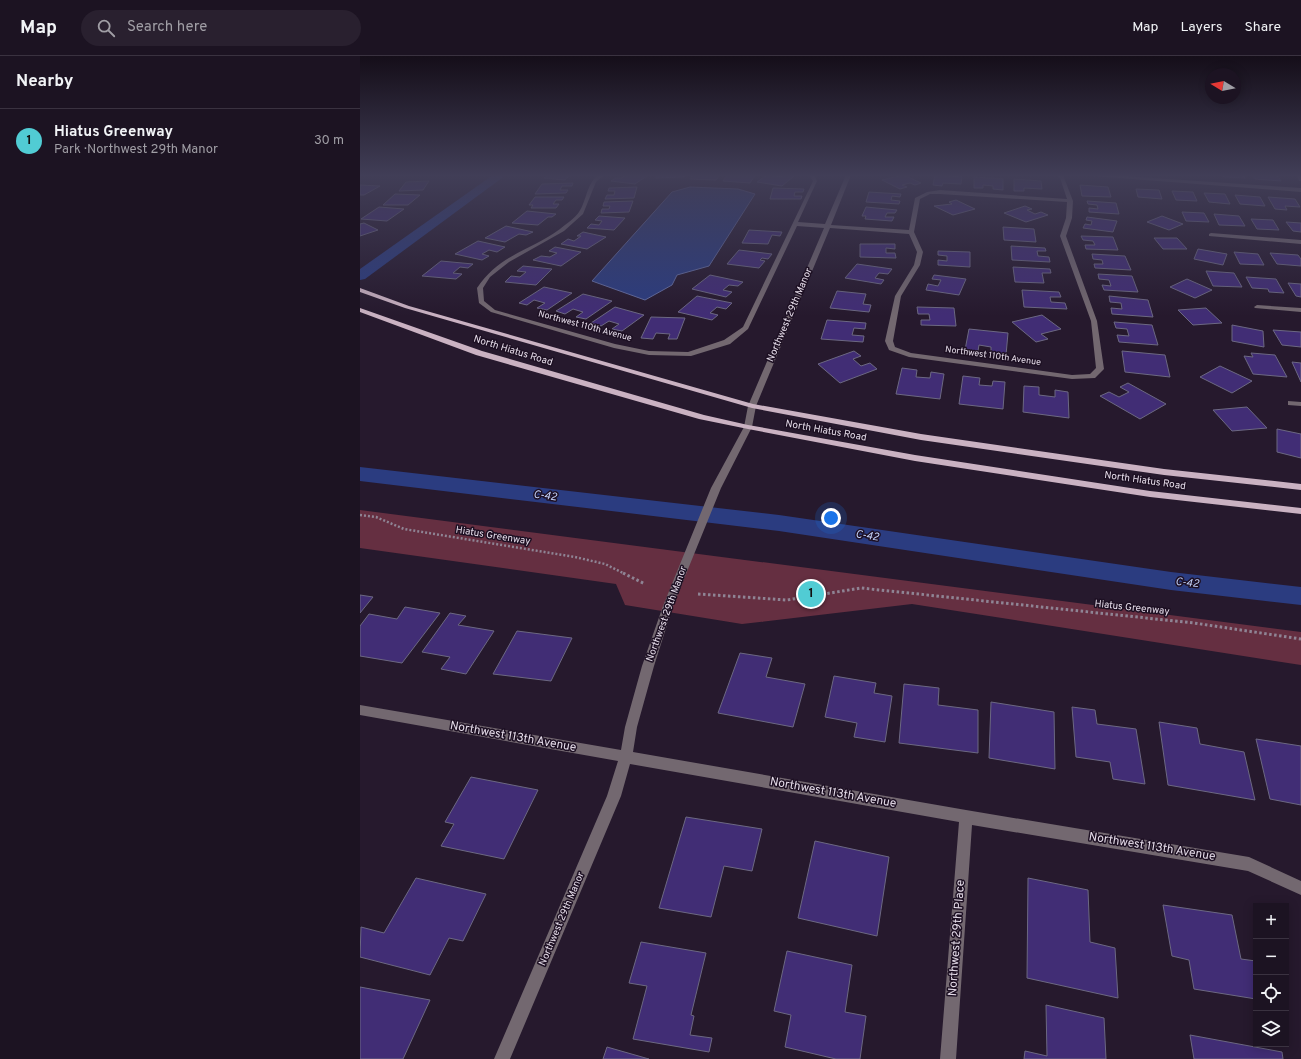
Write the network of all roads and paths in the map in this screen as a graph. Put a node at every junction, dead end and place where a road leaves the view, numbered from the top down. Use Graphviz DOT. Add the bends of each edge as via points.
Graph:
graph roads {
  1 [pos="571,222"];
  2 [pos="830,222"];
  3 [pos="913,222"];
  4 [pos="1067,222"];
  5 [pos="796,224"];
  6 [pos="828,226"];
  7 [pos="911,232"];
  8 [pos="1212,235"];
  9 [pos="1301,242"];
  10 [pos="360,290"];
  11 [pos="1257,306"];
  12 [pos="360,310"];
  13 [pos="1301,310"];
  14 [pos="1291,403"];
  15 [pos="1301,404"];
  16 [pos="752,406"];
  17 [pos="748,427"];
  18 [pos="1301,487"];
  19 [pos="1301,511"];
  20 [pos="360,515"];
  21 [pos="644,584"];
  22 [pos="698,594"];
  23 [pos="1301,639"];
  24 [pos="360,710"];
  25 [pos="626,757"];
  26 [pos="966,816"];
  27 [pos="1301,888"];
  28 [pos="502,1059"];
  29 [pos="948,1059"];
  1 -- 5 [label="street, Northwest 110th Avenue" via="562,230 506,261 488,276 480,288 481,302 493,311 614,346 649,353 688,354 727,342 746,328"];
  2 -- 6 [label="street, Northwest 29th Manor"];
  3 -- 7 [label="street"];
  4 -- 7 [label="street, Northwest 110th Avenue" via="1063,236 1094,321 1100,369 1092,376 1072,377 909,355 892,348 889,341 898,296 918,265 920,252"];
  5 -- 6 [label="street"];
  6 -- 7 [label="street"];
  6 -- 16 [label="street, Northwest 29th Manor"];
  8 -- 9 [label="street"];
  10 -- 16 [label="main road, North Hiatus Road" via="414,310"];
  11 -- 13 [label="street"];
  12 -- 17 [label="main road, North Hiatus Road" via="479,353 702,417"];
  14 -- 15 [label="street"];
  16 -- 17 [label="street, Northwest 29th Manor"];
  16 -- 18 [label="main road, North Hiatus Road" via="921,437 1164,472"];
  17 -- 19 [label="main road, North Hiatus Road" via="915,458 1150,494"];
  17 -- 25 [label="street, Northwest 29th Manor" via="716,488 668,606 631,727"];
  20 -- 21 [label="path, Hiatus Greenway" via="376,517 404,529 605,564"];
  22 -- 23 [label="path, Hiatus Greenway" via="787,600 862,588 1194,623"];
  24 -- 25 [label="street, Northwest 113th Avenue"];
  25 -- 26 [label="street, Northwest 113th Avenue"];
  25 -- 28 [label="street, Northwest 29th Manor" via="614,796"];
  26 -- 27 [label="street, Northwest 113th Avenue" via="1249,864"];
  26 -- 29 [label="street, Northwest 29th Place"];
}
